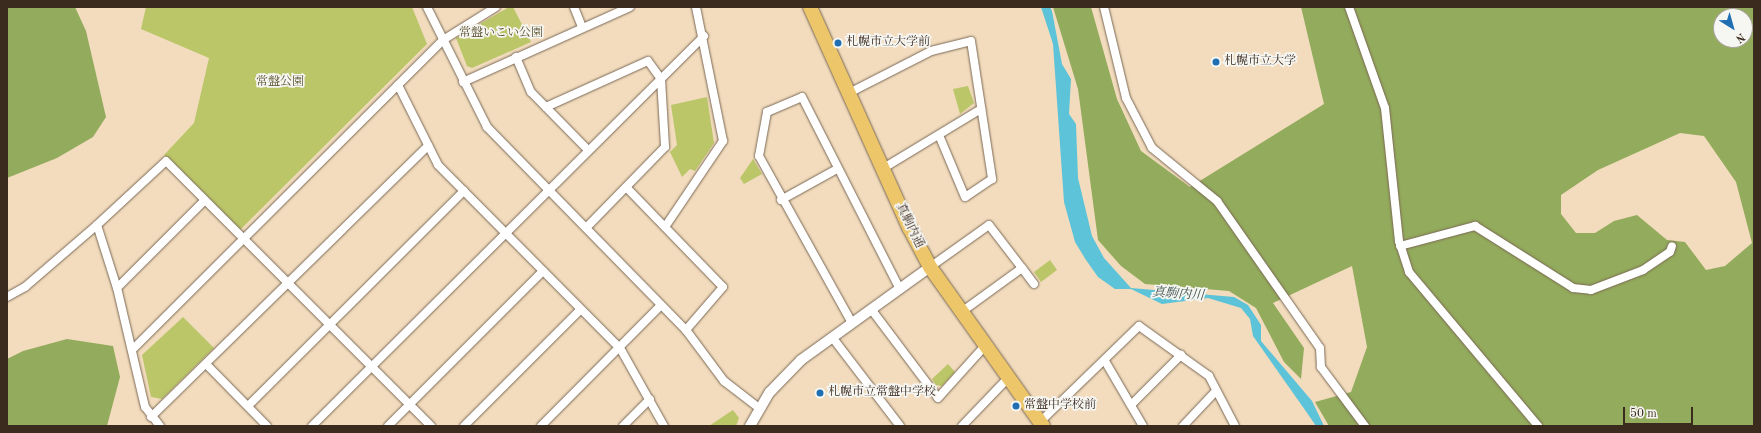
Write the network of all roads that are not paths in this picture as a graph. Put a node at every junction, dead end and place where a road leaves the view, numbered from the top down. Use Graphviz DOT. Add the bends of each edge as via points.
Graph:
graph roads {
  1 [pos="427,7"];
  2 [pos="496,7"];
  3 [pos="574,7"];
  4 [pos="630,7"];
  5 [pos="696,7"];
  6 [pos="810,7"];
  7 [pos="1104,7"];
  8 [pos="1349,7"];
  9 [pos="582,27"];
  10 [pos="704,36"];
  11 [pos="443,40"];
  12 [pos="516,57"];
  13 [pos="661,79"];
  14 [pos="463,82"];
  15 [pos="398,85"];
  16 [pos="849,93"];
  17 [pos="546,107"];
  18 [pos="981,109"];
  19 [pos="939,135"];
  20 [pos="428,146"];
  21 [pos="588,150"];
  22 [pos="837,169"];
  23 [pos="882,169"];
  24 [pos="626,187"];
  25 [pos="548,190"];
  26 [pos="464,191"];
  27 [pos="205,200"];
  28 [pos="781,200"];
  29 [pos="97,224"];
  30 [pos="665,227"];
  31 [pos="586,228"];
  32 [pos="506,233"];
  33 [pos="243,240"];
  34 [pos="1400,246"];
  35 [pos="1672,246"];
  36 [pos="930,267"];
  37 [pos="1022,268"];
  38 [pos="543,271"];
  39 [pos="287,284"];
  40 [pos="1034,284"];
  41 [pos="117,288"];
  42 [pos="900,289"];
  43 [pos="7,298"];
  44 [pos="661,305"];
  45 [pos="581,309"];
  46 [pos="871,309"];
  47 [pos="960,313"];
  48 [pos="852,323"];
  49 [pos="329,326"];
  50 [pos="686,330"];
  51 [pos="832,337"];
  52 [pos="984,347"];
  53 [pos="620,348"];
  54 [pos="132,350"];
  55 [pos="1181,355"];
  56 [pos="1105,361"];
  57 [pos="206,364"];
  58 [pos="371,368"];
  59 [pos="1008,378"];
  60 [pos="1215,392"];
  61 [pos="650,399"];
  62 [pos="409,405"];
  63 [pos="1131,405"];
  64 [pos="248,406"];
  65 [pos="759,408"];
  66 [pos="151,417"];
  67 [pos="1041,424"];
  68 [pos="160,426"];
  69 [pos="268,426"];
  70 [pos="312,426"];
  71 [pos="388,426"];
  72 [pos="431,426"];
  73 [pos="464,426"];
  74 [pos="541,426"];
  75 [pos="623,426"];
  76 [pos="664,426"];
  77 [pos="750,426"];
  78 [pos="900,426"];
  79 [pos="962,426"];
  80 [pos="1143,426"];
  81 [pos="1183,426"];
  82 [pos="1235,426"];
  83 [pos="1365,426"];
  84 [pos="1538,426"];
  1 -- 11 [label="street"];
  2 -- 11 [label="street"];
  3 -- 9 [label="street"];
  4 -- 9 [label="street"];
  5 -- 10 [label="street"];
  6 -- 16 [label="highway, 真駒内通"];
  7 -- 83 [label="street" via="1126,98 1152,148 1217,201 1320,348 1321,367"];
  8 -- 34 [label="street" via="1385,108"];
  9 -- 12 [label="street"];
  10 -- 13 [label="street"];
  10 -- 30 [label="street" via="723,141"];
  11 -- 14 [label="street"];
  11 -- 15 [label="street"];
  12 -- 14 [label="street"];
  12 -- 17 [label="street" via="531,92"];
  13 -- 17 [label="street" via="648,61"];
  13 -- 21 [label="street"];
  13 -- 24 [label="street" via="666,147"];
  14 -- 25 [label="street" via="486,127"];
  15 -- 20 [label="street"];
  15 -- 33 [label="street"];
  16 -- 18 [label="street" via="931,51 971,41"];
  16 -- 23 [label="highway, 真駒内通"];
  17 -- 21 [label="street"];
  18 -- 19 [label="street"];
  18 -- 19 [label="street" via="992,179 965,197"];
  19 -- 23 [label="street"];
  20 -- 26 [label="street" via="438,165"];
  20 -- 39 [label="street"];
  21 -- 25 [label="street"];
  22 -- 28 [label="street"];
  22 -- 28 [label="street" via="802,97 767,112 759,156"];
  22 -- 42 [label="street"];
  23 -- 36 [label="highway, 真駒内通"];
  24 -- 30 [label="street"];
  24 -- 31 [label="street"];
  25 -- 31 [label="street"];
  25 -- 32 [label="street"];
  26 -- 32 [label="street"];
  26 -- 49 [label="street"];
  27 -- 29 [label="street" via="166,162"];
  27 -- 33 [label="street"];
  27 -- 41 [label="street"];
  28 -- 48 [label="street"];
  29 -- 41 [label="street"];
  29 -- 43 [label="street" via="25,288"];
  30 -- 50 [label="street" via="723,287"];
  31 -- 44 [label="street"];
  32 -- 38 [label="street"];
  32 -- 58 [label="street"];
  33 -- 39 [label="street"];
  33 -- 54 [label="street"];
  34 -- 35 [label="street" via="1475,226 1573,288 1591,290 1643,270 1670,252"];
  34 -- 84 [label="street" via="1409,272 1421,288"];
  36 -- 37 [label="street" via="989,225"];
  36 -- 42 [label="street"];
  36 -- 47 [label="highway, 真駒内通"];
  37 -- 40 [label="street"];
  37 -- 47 [label="street"];
  38 -- 45 [label="street"];
  38 -- 62 [label="street"];
  39 -- 49 [label="street"];
  39 -- 57 [label="street"];
  41 -- 54 [label="street"];
  42 -- 46 [label="street"];
  44 -- 50 [label="street"];
  44 -- 53 [label="street"];
  45 -- 53 [label="street"];
  45 -- 73 [label="street"];
  46 -- 48 [label="street"];
  46 -- 52 [label="street" via="938,398"];
  47 -- 52 [label="highway, 真駒内通"];
  48 -- 51 [label="street"];
  49 -- 58 [label="street"];
  49 -- 64 [label="street"];
  50 -- 65 [label="street" via="724,381"];
  51 -- 65 [label="street" via="791,370"];
  51 -- 78 [label="street"];
  52 -- 59 [label="highway, 真駒内通"];
  53 -- 61 [label="street"];
  53 -- 74 [label="street"];
  54 -- 66 [label="street" via="145,407"];
  55 -- 56 [label="street" via="1139,326"];
  55 -- 60 [label="street" via="1209,376"];
  55 -- 63 [label="street"];
  56 -- 63 [label="street"];
  56 -- 67 [label="street"];
  57 -- 64 [label="street"];
  57 -- 66 [label="street"];
  58 -- 62 [label="street"];
  58 -- 70 [label="street"];
  59 -- 67 [label="highway, 真駒内通"];
  59 -- 79 [label="street"];
  60 -- 81 [label="street"];
  60 -- 82 [label="street"];
  61 -- 75 [label="street"];
  61 -- 76 [label="street"];
  62 -- 71 [label="street"];
  62 -- 72 [label="street"];
  63 -- 80 [label="street"];
  64 -- 69 [label="street"];
  65 -- 77 [label="street"];
  66 -- 68 [label="street"];
}
